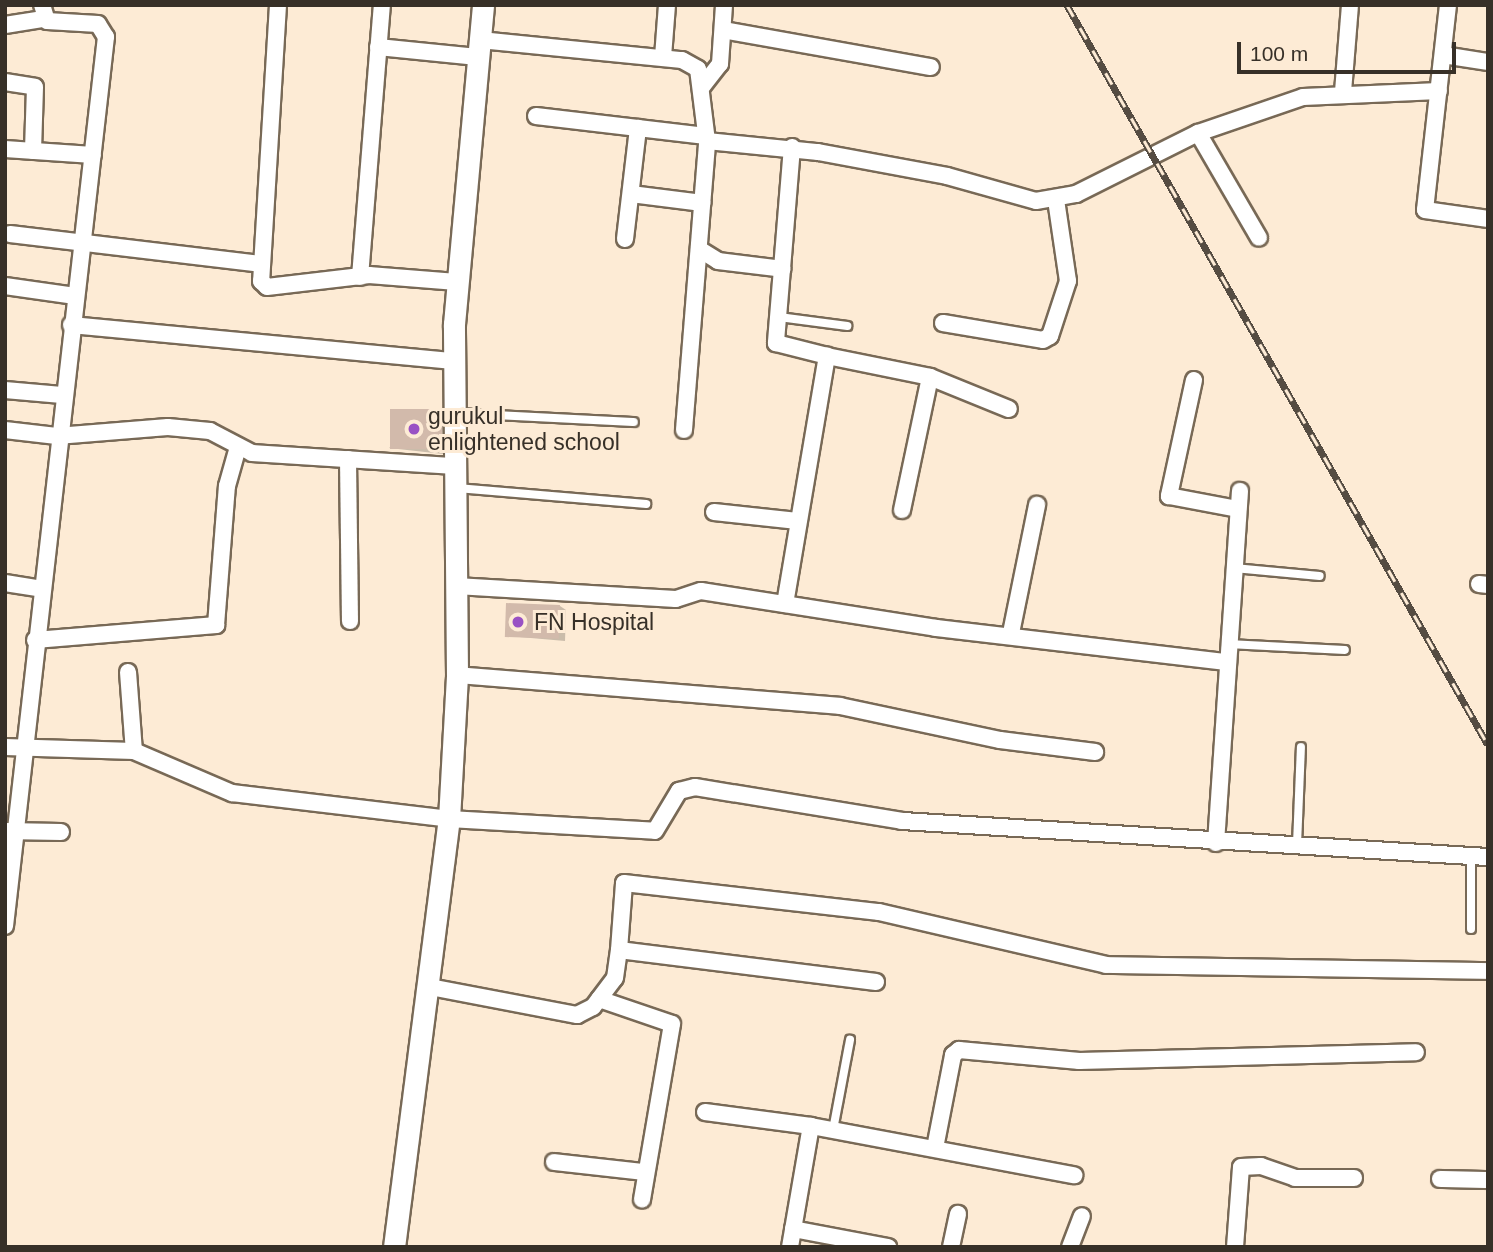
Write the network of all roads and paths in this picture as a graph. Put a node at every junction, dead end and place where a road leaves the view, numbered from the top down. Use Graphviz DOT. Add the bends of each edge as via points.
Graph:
graph roads {
  1 [pos="278,5"];
  2 [pos="382,5"];
  3 [pos="483,5"];
  4 [pos="667,5"];
  5 [pos="724,5"];
  6 [pos="1350,5"];
  7 [pos="1448,5"];
  8 [pos="43,12"];
  9 [pos="5,25"];
  10 [pos="723,30"];
  11 [pos="378,47"];
  12 [pos="479,48"];
  13 [pos="1443,55"];
  14 [pos="663,57"];
  15 [pos="1488,62"];
  16 [pos="931,67"];
  17 [pos="5,82"];
  18 [pos="701,88"];
  19 [pos="1439,91"];
  20 [pos="1343,92"];
  21 [pos="536,116"];
  22 [pos="638,128"];
  23 [pos="1198,133"];
  24 [pos="707,139"];
  25 [pos="792,147"];
  26 [pos="5,149"];
  27 [pos="33,151"];
  28 [pos="818,152"];
  29 [pos="93,155"];
  30 [pos="791,166"];
  31 [pos="631,194"];
  32 [pos="1056,200"];
  33 [pos="702,203"];
  34 [pos="1488,219"];
  35 [pos="10,234"];
  36 [pos="1259,238"];
  37 [pos="625,239"];
  38 [pos="81,245"];
  39 [pos="699,249"];
  40 [pos="260,264"];
  41 [pos="782,269"];
  42 [pos="360,277"];
  43 [pos="457,282"];
  44 [pos="5,286"];
  45 [pos="75,296"];
  46 [pos="779,317"];
  47 [pos="943,323"];
  48 [pos="71,325"];
  49 [pos="848,326"];
  50 [pos="827,356"];
  51 [pos="453,361"];
  52 [pos="930,377"];
  53 [pos="1194,380"];
  54 [pos="5,390"];
  55 [pos="62,395"];
  56 [pos="1009,409"];
  57 [pos="454,412"];
  58 [pos="634,422"];
  59 [pos="5,430"];
  60 [pos="684,430"];
  61 [pos="57,436"];
  62 [pos="238,447"];
  63 [pos="348,459"];
  64 [pos="455,466"];
  65 [pos="455,488"];
  66 [pos="1240,491"];
  67 [pos="646,505"];
  68 [pos="1037,505"];
  69 [pos="1238,509"];
  70 [pos="902,510"];
  71 [pos="714,512"];
  72 [pos="799,521"];
  73 [pos="1234,568"];
  74 [pos="1320,576"];
  75 [pos="5,583"];
  76 [pos="456,586"];
  77 [pos="41,589"];
  78 [pos="785,604"];
  79 [pos="350,621"];
  80 [pos="1011,633"];
  81 [pos="35,640"];
  82 [pos="1228,644"];
  83 [pos="1345,650"];
  84 [pos="1227,662"];
  85 [pos="128,672"];
  86 [pos="457,675"];
  87 [pos="5,747"];
  88 [pos="1301,747"];
  89 [pos="23,750"];
  90 [pos="134,751"];
  91 [pos="1096,752"];
  92 [pos="449,819"];
  93 [pos="10,832"];
  94 [pos="61,832"];
  95 [pos="1216,843"];
  96 [pos="1297,846"];
  97 [pos="1471,857"];
  98 [pos="1488,857"];
  99 [pos="5,926"];
  100 [pos="1471,929"];
  101 [pos="619,950"];
  102 [pos="1488,971"];
  103 [pos="876,982"];
  104 [pos="430,987"];
  105 [pos="599,999"];
  106 [pos="850,1040"];
  107 [pos="1416,1052"];
  108 [pos="705,1112"];
  109 [pos="811,1126"];
  110 [pos="833,1130"];
  111 [pos="935,1148"];
  112 [pos="554,1162"];
  113 [pos="643,1172"];
  114 [pos="1074,1175"];
  115 [pos="1354,1178"];
  116 [pos="1440,1179"];
  117 [pos="1488,1180"];
  118 [pos="642,1199"];
  119 [pos="958,1214"];
  120 [pos="1082,1216"];
  121 [pos="793,1229"];
  122 [pos="394,1247"];
  123 [pos="790,1247"];
  124 [pos="888,1247"];
  125 [pos="951,1247"];
  126 [pos="1070,1247"];
  127 [pos="1235,1247"];
  1 -- 40 [label="street"];
  2 -- 11 [label="street"];
  3 -- 12 [label="street"];
  4 -- 14 [label="street"];
  5 -- 10 [label="street"];
  6 -- 20 [label="street"];
  7 -- 13 [label="street"];
  8 -- 9 [label="street"];
  8 -- 29 [label="street" via="104,29"];
  10 -- 16 [label="street"];
  10 -- 18 [label="street" via="720,64"];
  11 -- 12 [label="street"];
  11 -- 42 [label="street"];
  12 -- 14 [label="street"];
  12 -- 43 [label="street"];
  13 -- 15 [label="street"];
  13 -- 19 [label="street"];
  14 -- 18 [label="street" via="698,69"];
  17 -- 27 [label="street" via="35,87"];
  18 -- 24 [label="street"];
  19 -- 20 [label="street"];
  19 -- 34 [label="street" via="1425,213"];
  20 -- 23 [label="street" via="1274,105"];
  21 -- 22 [label="street"];
  22 -- 24 [label="street"];
  22 -- 31 [label="street"];
  23 -- 32 [label="street"];
  23 -- 36 [label="street"];
  24 -- 25 [label="street"];
  24 -- 33 [label="street"];
  25 -- 28 [label="street"];
  25 -- 30 [label="street"];
  26 -- 27 [label="street"];
  27 -- 29 [label="street"];
  28 -- 30 [label="street"];
  28 -- 32 [label="street" via="947,176 1036,201"];
  29 -- 38 [label="street"];
  30 -- 41 [label="street"];
  31 -- 33 [label="street"];
  31 -- 37 [label="street"];
  32 -- 47 [label="street" via="1068,281 1050,336 1043,340"];
  33 -- 39 [label="street"];
  35 -- 38 [label="street"];
  38 -- 40 [label="street"];
  38 -- 45 [label="street"];
  39 -- 41 [label="street" via="718,261"];
  39 -- 60 [label="street"];
  40 -- 42 [label="street" via="267,287"];
  41 -- 46 [label="street"];
  42 -- 43 [label="street"];
  43 -- 51 [label="street"];
  44 -- 45 [label="street"];
  45 -- 48 [label="street"];
  46 -- 49 [label="lane"];
  46 -- 50 [label="street" via="776,343"];
  48 -- 51 [label="street"];
  48 -- 55 [label="street"];
  50 -- 52 [label="street"];
  50 -- 72 [label="street"];
  51 -- 57 [label="street"];
  52 -- 56 [label="street"];
  52 -- 70 [label="street"];
  53 -- 69 [label="street" via="1169,496"];
  54 -- 55 [label="street"];
  55 -- 61 [label="street"];
  57 -- 58 [label="lane"];
  57 -- 64 [label="street"];
  59 -- 61 [label="street"];
  61 -- 62 [label="street" via="168,427 210,431"];
  61 -- 77 [label="street"];
  62 -- 63 [label="street" via="253,453"];
  62 -- 81 [label="street" via="227,486 216,625"];
  63 -- 64 [label="street"];
  63 -- 79 [label="street"];
  64 -- 65 [label="street"];
  65 -- 67 [label="lane"];
  65 -- 76 [label="street"];
  66 -- 69 [label="street"];
  68 -- 80 [label="street"];
  69 -- 73 [label="street"];
  71 -- 72 [label="street"];
  72 -- 78 [label="street"];
  73 -- 74 [label="lane"];
  73 -- 82 [label="street"];
  75 -- 77 [label="street"];
  76 -- 78 [label="street" via="676,599 701,591"];
  76 -- 86 [label="street"];
  77 -- 81 [label="street"];
  78 -- 80 [label="street"];
  80 -- 84 [label="street"];
  81 -- 89 [label="street"];
  82 -- 83 [label="lane"];
  82 -- 84 [label="street"];
  84 -- 95 [label="street"];
  85 -- 90 [label="street"];
  86 -- 91 [label="street" via="840,706 1000,740"];
  86 -- 92 [label="street"];
  87 -- 89 [label="street"];
  88 -- 96 [label="lane"];
  89 -- 90 [label="street"];
  89 -- 93 [label="street"];
  90 -- 92 [label="street" via="232,793"];
  92 -- 95 [label="street" via="655,831 679,791 695,788 902,821"];
  92 -- 104 [label="street"];
  93 -- 94 [label="street"];
  93 -- 99 [label="street"];
  95 -- 96 [label="street"];
  96 -- 97 [label="street"];
  97 -- 98 [label="street"];
  97 -- 100 [label="lane"];
  101 -- 102 [label="street" via="624,883 879,912 1106,965"];
  101 -- 103 [label="street"];
  101 -- 105 [label="street" via="615,978"];
  104 -- 105 [label="street" via="566,1014 577,1014"];
  104 -- 122 [label="street"];
  105 -- 113 [label="street" via="671,1024"];
  106 -- 110 [label="lane"];
  107 -- 111 [label="street" via="1079,1060 959,1050 953,1055"];
  108 -- 109 [label="street"];
  109 -- 110 [label="street"];
  109 -- 121 [label="street"];
  110 -- 111 [label="street"];
  111 -- 114 [label="street"];
  112 -- 113 [label="street"];
  113 -- 118 [label="street"];
  115 -- 127 [label="street" via="1295,1178 1261,1166 1241,1167"];
  116 -- 117 [label="street"];
  119 -- 125 [label="street"];
  120 -- 126 [label="street"];
  121 -- 123 [label="street"];
  121 -- 124 [label="street"];
}
